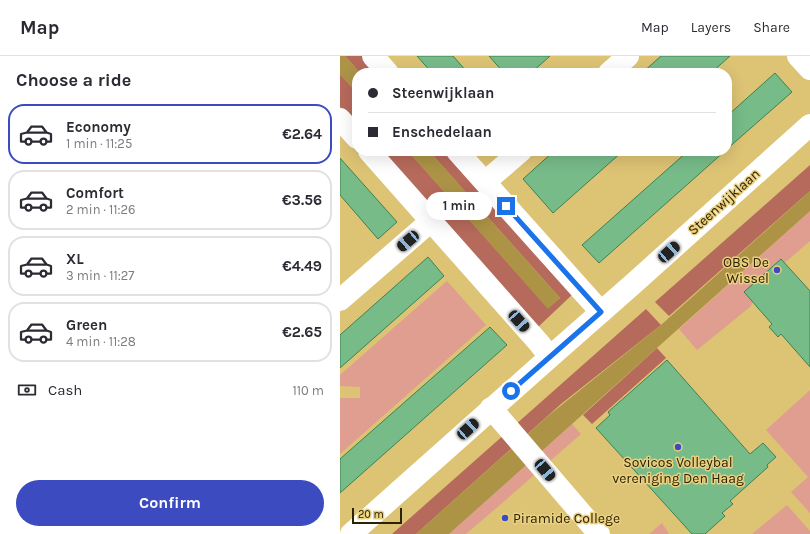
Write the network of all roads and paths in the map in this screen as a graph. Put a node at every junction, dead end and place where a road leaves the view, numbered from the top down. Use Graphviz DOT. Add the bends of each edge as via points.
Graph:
graph roads {
  1 [pos="373,56"];
  2 [pos="628,56"];
  3 [pos="798,56"];
  4 [pos="384,68"];
  5 [pos="615,68"];
  6 [pos="810,69"];
  7 [pos="340,119"];
  8 [pos="810,125"];
  9 [pos="352,132"];
  10 [pos="373,156"];
  11 [pos="462,156"];
  12 [pos="514,156"];
  13 [pos="485,182"];
  14 [pos="431,221"];
  15 [pos="340,300"];
  16 [pos="601,312"];
  17 [pos="550,357"];
  18 [pos="491,408"];
  19 [pos="351,534"];
  20 [pos="599,534"];
  1 -- 4 [label="street"];
  2 -- 5 [label="street"];
  3 -- 6 [label="street"];
  7 -- 9 [label="street"];
  8 -- 16 [label="street, Steenwijklaan"];
  10 -- 14 [label="street"];
  11 -- 13 [label="street"];
  12 -- 13 [label="street"];
  13 -- 16 [label="street"];
  14 -- 15 [label="street"];
  14 -- 17 [label="street"];
  16 -- 17 [label="street, Steenwijklaan"];
  17 -- 18 [label="street, Steenwijklaan"];
  18 -- 19 [label="street, Steenwijklaan"];
  18 -- 20 [label="street"];
}
